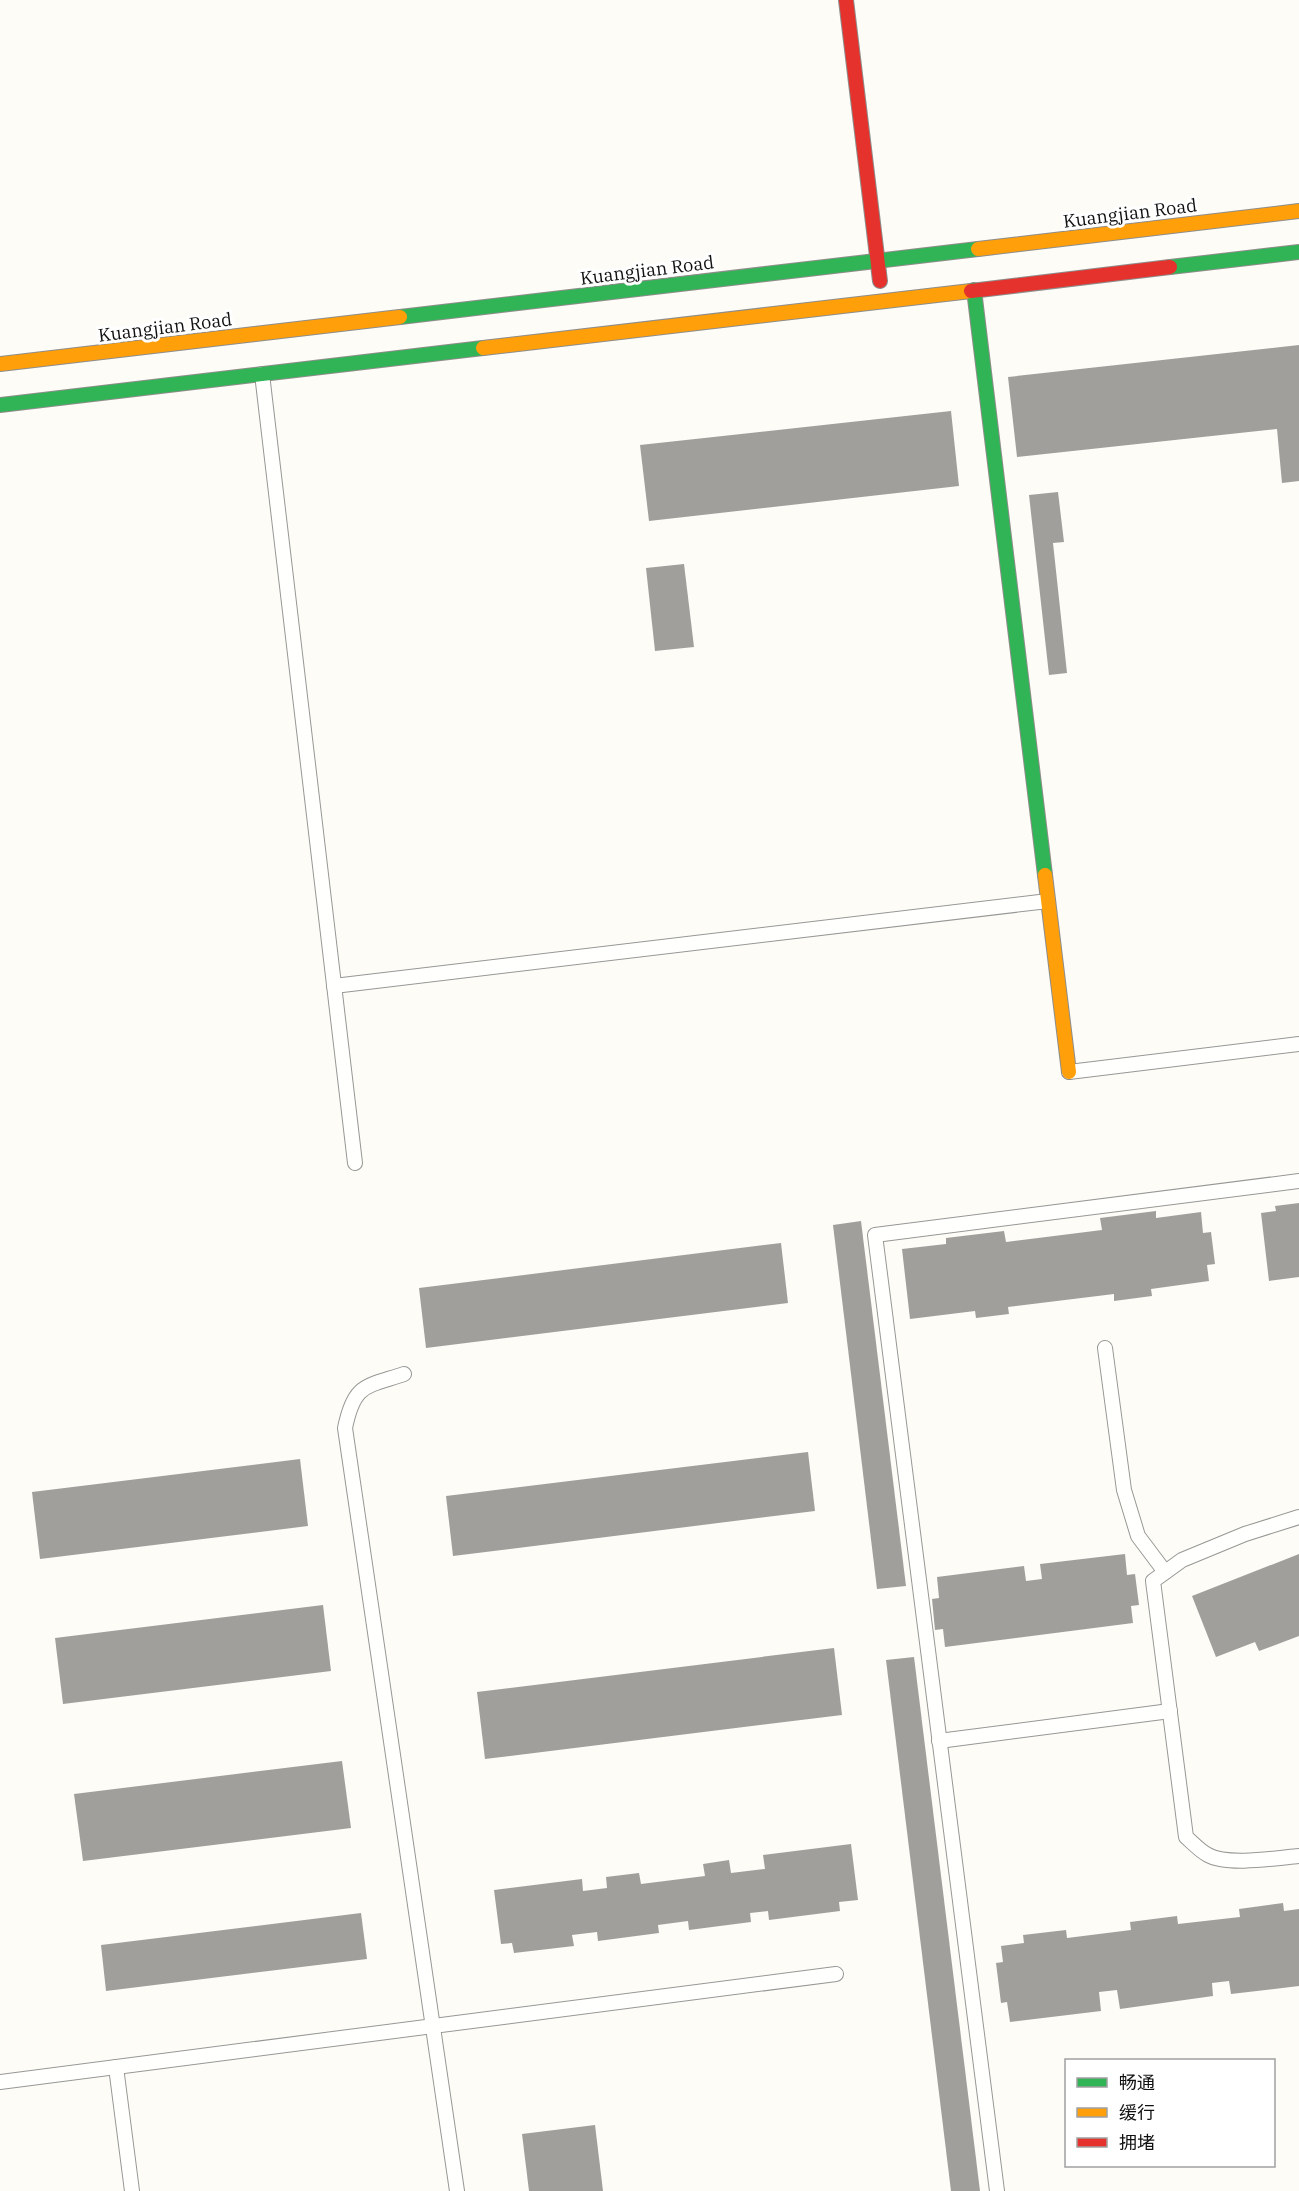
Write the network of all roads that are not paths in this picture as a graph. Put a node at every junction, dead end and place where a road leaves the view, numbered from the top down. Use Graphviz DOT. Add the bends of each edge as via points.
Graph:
graph roads {
  1 [pos="846,0"];
  2 [pos="1299,211"];
  3 [pos="1299,252"];
  4 [pos="878,261"];
  5 [pos="974,290"];
  6 [pos="883,301"];
  7 [pos="0,364"];
  8 [pos="262,374"];
  9 [pos="0,405"];
  10 [pos="1048,901"];
  11 [pos="334,986"];
  12 [pos="1299,1044"];
  13 [pos="1069,1072"];
  14 [pos="355,1163"];
  15 [pos="1299,1180"];
  16 [pos="1105,1348"];
  17 [pos="404,1374"];
  18 [pos="1299,1517"];
  19 [pos="1165,1572"];
  20 [pos="1170,1711"];
  21 [pos="939,1741"];
  22 [pos="1299,1856"];
  23 [pos="836,1974"];
  24 [pos="433,2026"];
  25 [pos="116,2067"];
  26 [pos="0,2082"];
  27 [pos="132,2191"];
  28 [pos="457,2191"];
  29 [pos="997,2191"];
  1 -- 4 [label="street"];
  2 -- 4 [label="street, Kuangjian Road"];
  3 -- 5 [label="street"];
  4 -- 6 [label="street"];
  4 -- 7 [label="street, Kuangjian Road"];
  5 -- 6 [label="street"];
  5 -- 10 [label="street"];
  6 -- 8 [label="street"];
  8 -- 9 [label="street"];
  8 -- 11 [label="lane"];
  10 -- 11 [label="lane"];
  10 -- 13 [label="street"];
  11 -- 14 [label="lane"];
  12 -- 13 [label="lane"];
  15 -- 21 [label="lane" via="875,1235"];
  16 -- 19 [label="lane" via="1124,1490 1138,1536"];
  17 -- 24 [label="lane" via="363,1388 350,1406 345,1428"];
  18 -- 19 [label="lane" via="1182,1560"];
  19 -- 20 [label="lane" via="1153,1581"];
  20 -- 21 [label="lane"];
  20 -- 22 [label="lane" via="1186,1837 1209,1856 1224,1860"];
  21 -- 29 [label="lane"];
  23 -- 24 [label="lane"];
  24 -- 25 [label="lane"];
  24 -- 28 [label="lane"];
  25 -- 26 [label="lane"];
  25 -- 27 [label="lane"];
}
